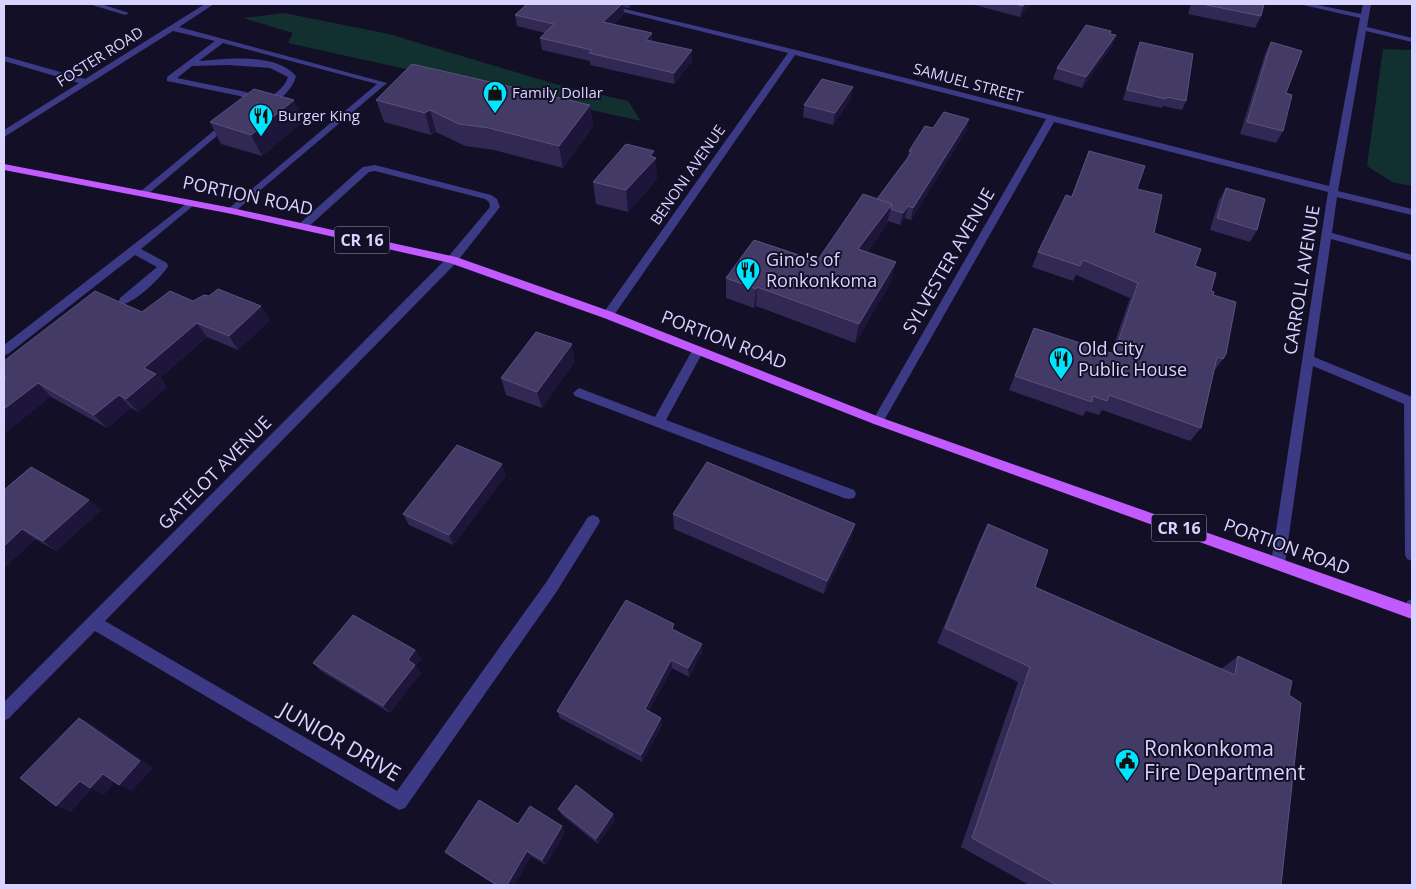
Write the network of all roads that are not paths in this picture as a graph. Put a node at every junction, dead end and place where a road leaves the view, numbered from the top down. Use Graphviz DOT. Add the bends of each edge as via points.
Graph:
graph roads {
  1 [pos="93,4"];
  2 [pos="210,4"];
  3 [pos="595,4"];
  4 [pos="1303,4"];
  5 [pos="1366,4"];
  6 [pos="125,13"];
  7 [pos="1365,17"];
  8 [pos="174,28"];
  9 [pos="1363,28"];
  10 [pos="222,40"];
  11 [pos="1412,40"];
  12 [pos="793,52"];
  13 [pos="4,58"];
  14 [pos="190,64"];
  15 [pos="84,82"];
  16 [pos="254,114"];
  17 [pos="1051,119"];
  18 [pos="4,134"];
  19 [pos="4,167"];
  20 [pos="1333,192"];
  21 [pos="144,193"];
  22 [pos="191,203"];
  23 [pos="232,211"];
  24 [pos="1412,212"];
  25 [pos="302,226"];
  26 [pos="1327,235"];
  27 [pos="134,250"];
  28 [pos="1412,258"];
  29 [pos="452,260"];
  30 [pos="124,301"];
  31 [pos="608,315"];
  32 [pos="698,350"];
  33 [pos="4,351"];
  34 [pos="1308,359"];
  35 [pos="579,392"];
  36 [pos="1411,401"];
  37 [pos="878,421"];
  38 [pos="658,422"];
  39 [pos="849,494"];
  40 [pos="593,521"];
  41 [pos="1412,536"];
  42 [pos="1412,556"];
  43 [pos="1278,563"];
  44 [pos="1412,606"];
  45 [pos="1412,612"];
  46 [pos="94,622"];
  47 [pos="4,713"];
  1 -- 6 [label="street"];
  2 -- 8 [label="street, FOSTER ROAD"];
  3 -- 12 [label="street, SAMUEL STREET"];
  4 -- 7 [label="street"];
  5 -- 7 [label="street, CARROLL AVENUE"];
  7 -- 9 [label="street, CARROLL AVENUE"];
  8 -- 10 [label="street"];
  8 -- 15 [label="street, FOSTER ROAD"];
  9 -- 11 [label="street"];
  9 -- 20 [label="street, CARROLL AVENUE"];
  10 -- 14 [label="street"];
  10 -- 23 [label="street" via="383,83"];
  12 -- 17 [label="street, SAMUEL STREET"];
  12 -- 31 [label="street, BENONI AVENUE"];
  13 -- 15 [label="street"];
  14 -- 16 [label="street" via="246,63 289,72 292,81 288,86"];
  14 -- 21 [label="street" via="170,79 243,94 250,98 250,103 238,118"];
  15 -- 18 [label="street, FOSTER ROAD"];
  17 -- 20 [label="street, SAMUEL STREET"];
  17 -- 37 [label="street, SYLVESTER AVENUE"];
  19 -- 21 [label="main road, PORTION ROAD / CR 16"];
  20 -- 24 [label="street, SAMUEL STREET"];
  20 -- 26 [label="street, CARROLL AVENUE"];
  21 -- 22 [label="main road, PORTION ROAD / CR 16"];
  22 -- 23 [label="main road, PORTION ROAD / CR 16"];
  22 -- 27 [label="street"];
  23 -- 25 [label="main road, PORTION ROAD / CR 16"];
  25 -- 29 [label="main road, PORTION ROAD / CR 16"];
  25 -- 29 [label="street, GATELOT AVENUE" via="366,169 375,168 488,196 495,207"];
  26 -- 28 [label="street"];
  26 -- 34 [label="street, CARROLL AVENUE"];
  27 -- 30 [label="street" via="163,266"];
  27 -- 33 [label="street"];
  29 -- 31 [label="main road, PORTION ROAD / CR 16"];
  29 -- 46 [label="street, GATELOT AVENUE"];
  31 -- 32 [label="main road, PORTION ROAD / CR 16"];
  32 -- 37 [label="main road, PORTION ROAD / CR 16"];
  32 -- 38 [label="street"];
  34 -- 36 [label="street"];
  34 -- 43 [label="street, CARROLL AVENUE"];
  35 -- 38 [label="street"];
  36 -- 41 [label="street"];
  37 -- 43 [label="main road, PORTION ROAD / CR 16"];
  38 -- 39 [label="street"];
  40 -- 46 [label="street, JUNIOR DRIVE" via="552,586 399,802"];
  41 -- 42 [label="street"];
  43 -- 45 [label="main road, PORTION ROAD / CR 16"];
  44 -- 45 [label="street"];
  46 -- 47 [label="street, GATELOT AVENUE"];
}
